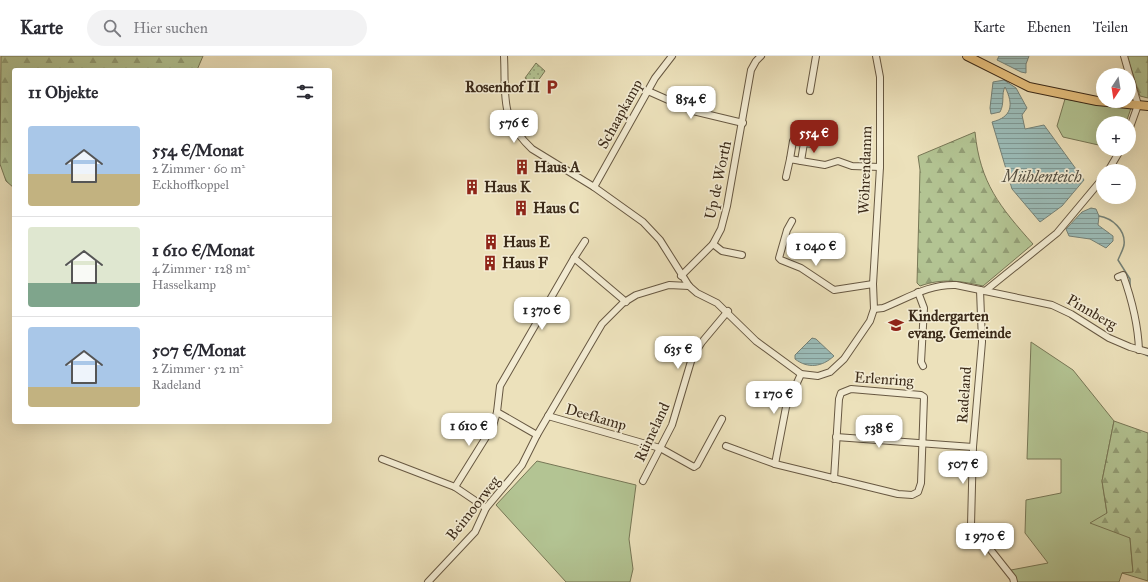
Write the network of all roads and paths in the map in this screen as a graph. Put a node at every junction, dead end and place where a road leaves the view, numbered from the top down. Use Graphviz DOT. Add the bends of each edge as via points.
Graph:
graph roads {
  1 [pos="504,56"];
  2 [pos="672,56"];
  3 [pos="762,56"];
  4 [pos="816,56"];
  5 [pos="876,56"];
  6 [pos="967,56"];
  7 [pos="1124,56"];
  8 [pos="648,91"];
  9 [pos="810,91"];
  10 [pos="1138,104"];
  11 [pos="1148,106"];
  12 [pos="1134,116"];
  13 [pos="743,123"];
  14 [pos="815,135"];
  15 [pos="804,143"];
  16 [pos="790,159"];
  17 [pos="801,161"];
  18 [pos="880,167"];
  19 [pos="786,177"];
  20 [pos="1096,186"];
  21 [pos="594,187"];
  22 [pos="792,221"];
  23 [pos="586,241"];
  24 [pos="713,244"];
  25 [pos="742,255"];
  26 [pos="574,258"];
  27 [pos="682,276"];
  28 [pos="1118,277"];
  29 [pos="873,284"];
  30 [pos="669,285"];
  31 [pos="689,286"];
  32 [pos="982,291"];
  33 [pos="918,292"];
  34 [pos="626,302"];
  35 [pos="874,309"];
  36 [pos="728,311"];
  37 [pos="1139,350"];
  38 [pos="1148,352"];
  39 [pos="924,366"];
  40 [pos="801,374"];
  41 [pos="498,412"];
  42 [pos="548,416"];
  43 [pos="722,419"];
  44 [pos="537,435"];
  45 [pos="836,437"];
  46 [pos="924,442"];
  47 [pos="726,446"];
  48 [pos="973,447"];
  49 [pos="660,448"];
  50 [pos="382,459"];
  51 [pos="775,464"];
  52 [pos="834,479"];
  53 [pos="643,481"];
  54 [pos="455,487"];
  55 [pos="486,508"];
  56 [pos="428,582"];
  57 [pos="1014,582"];
  1 -- 21 [label="street" via="506,107 517,133 532,149"];
  2 -- 8 [label="street, Schaapkamp"];
  3 -- 13 [label="street, Up de Worth" via="752,70"];
  4 -- 9 [label="street"];
  5 -- 18 [label="street, Wöhrendamm" via="880,77"];
  6 -- 10 [label="main road" via="1029,87 1097,101"];
  7 -- 10 [label="street"];
  8 -- 13 [label="street" via="693,111"];
  8 -- 21 [label="street, Schaapkamp"];
  10 -- 11 [label="main road"];
  10 -- 12 [label="street"];
  13 -- 24 [label="street, Up de Worth" via="727,206 721,229"];
  14 -- 15 [label="street" via="813,144"];
  15 -- 16 [label="street" via="794,141"];
  15 -- 17 [label="street"];
  16 -- 17 [label="street"];
  16 -- 19 [label="street"];
  17 -- 18 [label="street" via="826,165 838,161 852,166"];
  18 -- 29 [label="street, Wöhrendamm"];
  20 -- 32 [label="street" via="1057,233"];
  21 -- 27 [label="street" via="652,230"];
  22 -- 29 [label="street" via="779,258 781,260 801,268 834,290"];
  23 -- 26 [label="street"];
  24 -- 25 [label="street" via="722,251"];
  24 -- 27 [label="street, Up de Worth"];
  26 -- 34 [label="street"];
  26 -- 41 [label="street" via="500,386"];
  27 -- 30 [label="street, Up de Worth"];
  27 -- 31 [label="street"];
  28 -- 37 [label="street, Pinnberg" via="1123,275 1131,298"];
  29 -- 35 [label="street, Wöhrendamm"];
  30 -- 31 [label="street, Beimoorweg"];
  30 -- 34 [label="street, Beimoorweg" via="648,290"];
  31 -- 36 [label="street" via="696,293"];
  32 -- 33 [label="street, Pinnberg" via="942,284"];
  32 -- 37 [label="street, Pinnberg" via="1057,306 1100,333"];
  32 -- 48 [label="street, Radeland" via="982,342"];
  33 -- 35 [label="street, Pinnberg" via="883,308"];
  33 -- 39 [label="street" via="924,308"];
  34 -- 42 [label="street, Beimoorweg" via="602,324"];
  35 -- 40 [label="street" via="870,321 836,368 818,376"];
  36 -- 40 [label="street" via="756,341"];
  36 -- 49 [label="street, Rümeland" via="692,358 676,412"];
  37 -- 38 [label="street, Pinnberg"];
  40 -- 51 [label="street" via="786,407"];
  41 -- 44 [label="street"];
  41 -- 54 [label="street" via="493,426"];
  42 -- 44 [label="street, Beimoorweg"];
  42 -- 49 [label="street, Deefkamp"];
  43 -- 49 [label="street, Deefkamp" via="694,467"];
  44 -- 55 [label="street, Beimoorweg" via="522,465"];
  45 -- 46 [label="street"];
  45 -- 46 [label="street, Erlenring" via="840,395 851,389 921,395 926,401"];
  45 -- 52 [label="street, Erlenring"];
  46 -- 48 [label="street"];
  46 -- 52 [label="street, Erlenring" via="920,488 915,494 898,494"];
  47 -- 51 [label="street"];
  48 -- 57 [label="street, Radeland" via="971,525"];
  49 -- 53 [label="street, Rümeland"];
  50 -- 54 [label="street"];
  51 -- 52 [label="street"];
  54 -- 55 [label="street"];
  55 -- 56 [label="street, Beimoorweg" via="475,532"];
}
